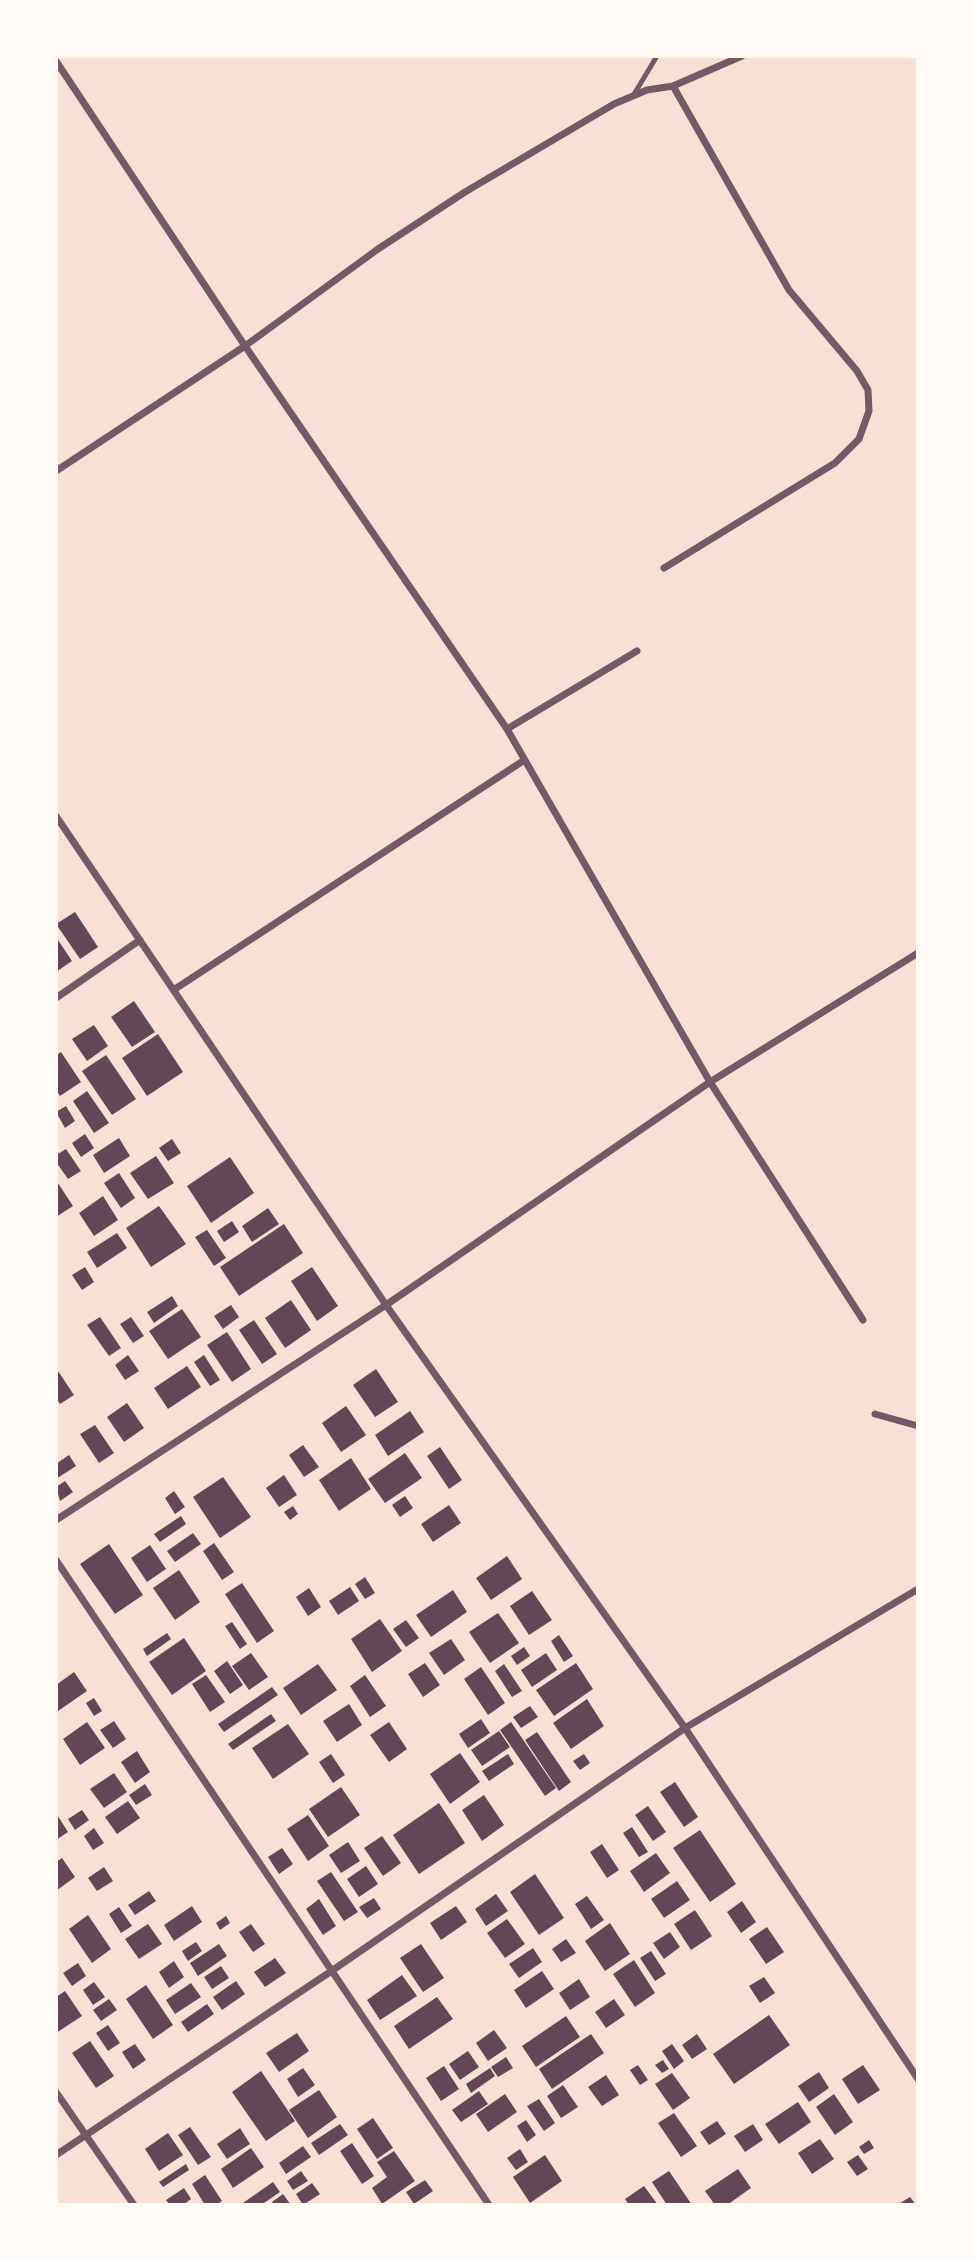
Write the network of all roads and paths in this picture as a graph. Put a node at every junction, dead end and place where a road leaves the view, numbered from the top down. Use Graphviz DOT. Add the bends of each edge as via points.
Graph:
graph roads {
  1 [pos="657,56"];
  2 [pos="742,56"];
  3 [pos="56,61"];
  4 [pos="673,86"];
  5 [pos="633,96"];
  6 [pos="245,346"];
  7 [pos="56,471"];
  8 [pos="664,568"];
  9 [pos="637,651"];
  10 [pos="507,729"];
  11 [pos="523,761"];
  12 [pos="56,816"];
  13 [pos="140,940"];
  14 [pos="918,953"];
  15 [pos="175,989"];
  16 [pos="56,998"];
  17 [pos="710,1082"];
  18 [pos="386,1305"];
  19 [pos="863,1320"];
  20 [pos="875,1414"];
  21 [pos="918,1426"];
  22 [pos="56,1520"];
  23 [pos="56,1560"];
  24 [pos="918,1589"];
  25 [pos="685,1728"];
  26 [pos="331,1972"];
  27 [pos="918,2079"];
  28 [pos="56,2092"];
  29 [pos="85,2135"];
  30 [pos="56,2155"];
  31 [pos="134,2205"];
  32 [pos="489,2205"];
  1 -- 5 [label="lane"];
  2 -- 4 [label="street"];
  3 -- 6 [label="street"];
  4 -- 5 [label="street"];
  4 -- 8 [label="street" via="789,290 868,390 869,411 859,439 835,463"];
  5 -- 6 [label="street" via="465,192"];
  6 -- 7 [label="street"];
  6 -- 10 [label="street"];
  9 -- 10 [label="street"];
  10 -- 11 [label="street"];
  11 -- 15 [label="street"];
  11 -- 17 [label="street"];
  12 -- 13 [label="street"];
  13 -- 15 [label="street"];
  13 -- 16 [label="street"];
  14 -- 17 [label="street"];
  15 -- 18 [label="street"];
  17 -- 18 [label="street"];
  17 -- 19 [label="street"];
  18 -- 22 [label="street"];
  18 -- 25 [label="street"];
  20 -- 21 [label="street"];
  23 -- 26 [label="street"];
  24 -- 25 [label="street"];
  25 -- 26 [label="street"];
  25 -- 27 [label="street"];
  26 -- 29 [label="street"];
  26 -- 32 [label="street"];
  28 -- 29 [label="street"];
  29 -- 30 [label="street"];
  29 -- 31 [label="street"];
}
